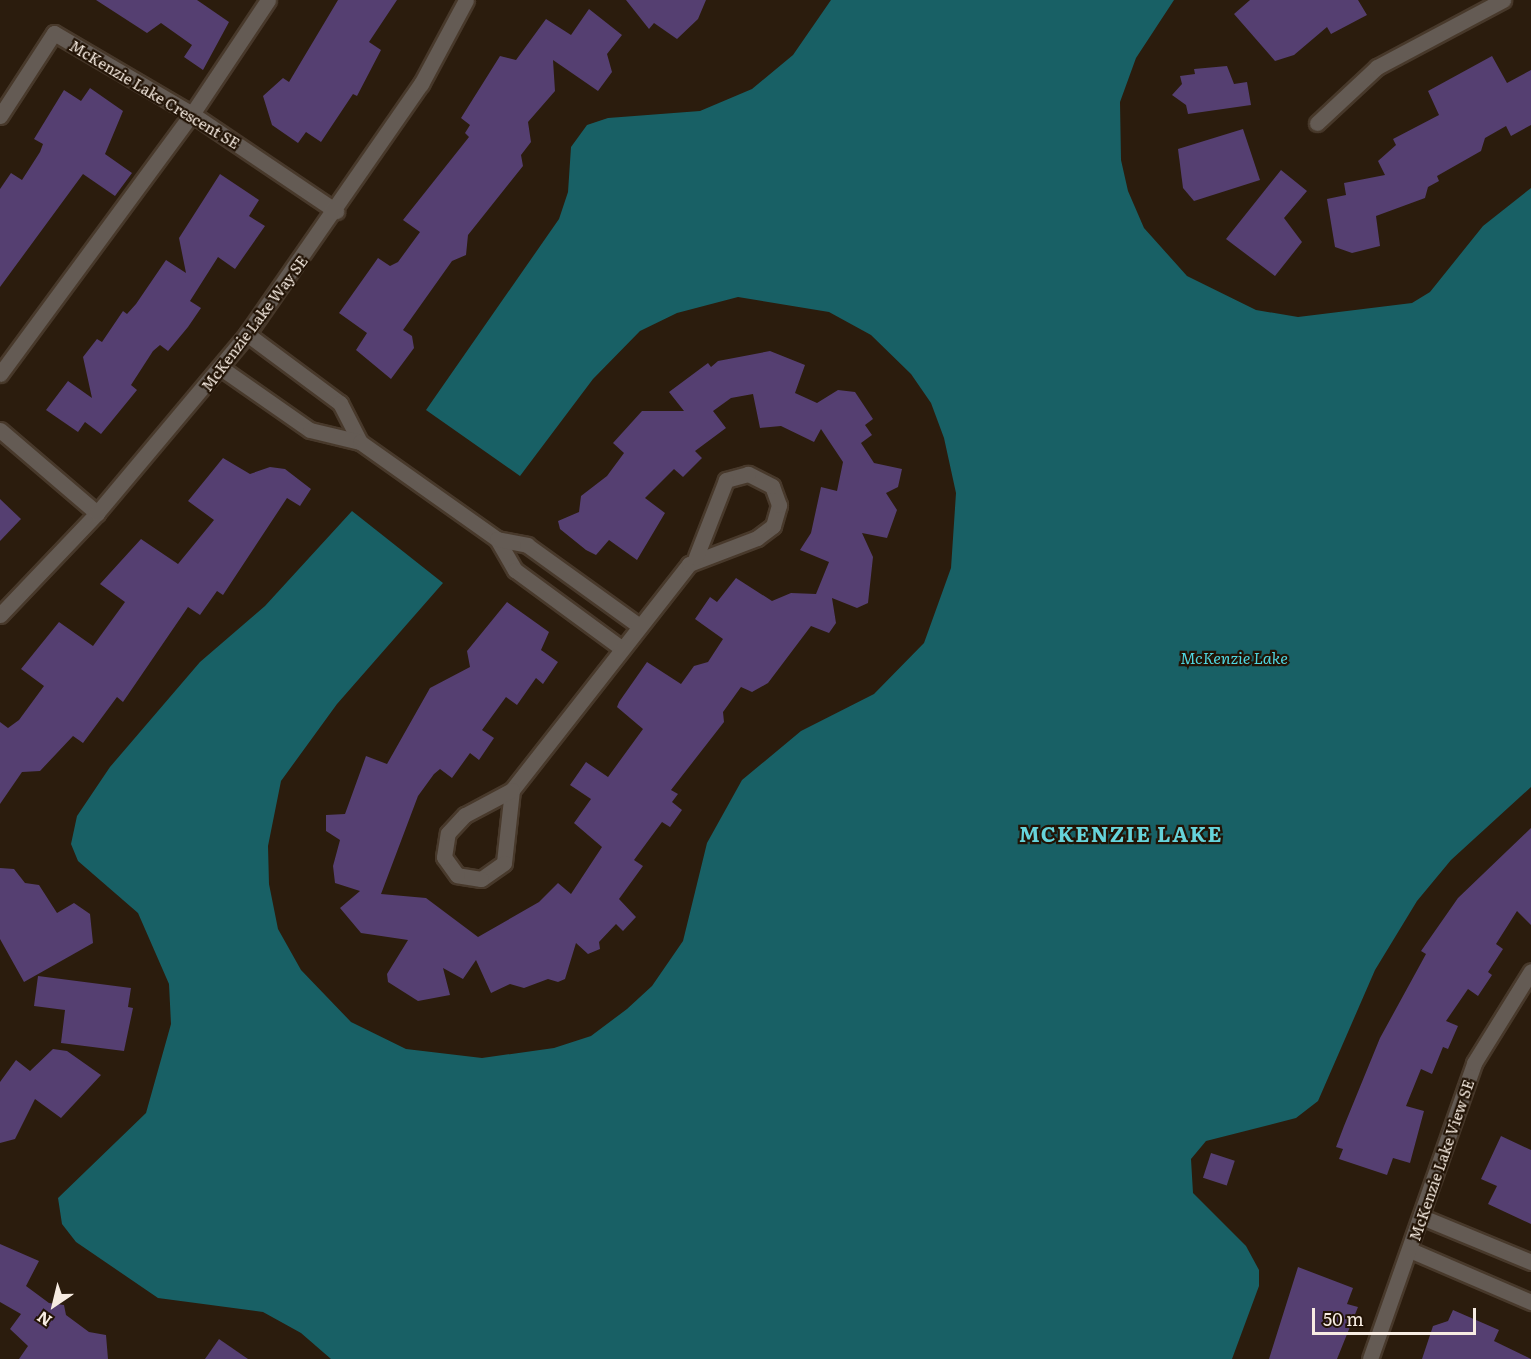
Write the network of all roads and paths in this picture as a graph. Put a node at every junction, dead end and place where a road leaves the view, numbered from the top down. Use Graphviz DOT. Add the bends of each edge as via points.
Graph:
graph roads {
  1 [pos="268,0"];
  2 [pos="466,0"];
  3 [pos="1503,0"];
  4 [pos="192,114"];
  5 [pos="0,116"];
  6 [pos="1317,123"];
  7 [pos="336,211"];
  8 [pos="248,334"];
  9 [pos="221,368"];
  10 [pos="0,374"];
  11 [pos="0,430"];
  12 [pos="360,442"];
  13 [pos="97,513"];
  14 [pos="497,539"];
  15 [pos="696,557"];
  16 [pos="0,615"];
  17 [pos="638,625"];
  18 [pos="620,647"];
  19 [pos="512,790"];
  20 [pos="1531,971"];
  21 [pos="1422,1217"];
  22 [pos="1410,1250"];
  23 [pos="1531,1262"];
  24 [pos="1531,1302"];
  25 [pos="1370,1359"];
  1 -- 4 [label="street"];
  2 -- 7 [label="street, McKenzie Lake Way SE" via="421,84"];
  3 -- 6 [label="street" via="1377,67"];
  4 -- 5 [label="street, McKenzie Lake Crescent SE" via="54,33"];
  4 -- 7 [label="street, McKenzie Lake Crescent SE"];
  4 -- 10 [label="street"];
  7 -- 8 [label="street, McKenzie Lake Way SE"];
  8 -- 9 [label="street, McKenzie Lake Way SE"];
  8 -- 12 [label="street" via="333,396 352,418"];
  9 -- 12 [label="street" via="310,430"];
  9 -- 13 [label="street, McKenzie Lake Way SE"];
  11 -- 13 [label="street"];
  12 -- 14 [label="street"];
  13 -- 16 [label="street, McKenzie Lake Way SE"];
  14 -- 17 [label="street" via="533,548"];
  14 -- 18 [label="street" via="515,570"];
  15 -- 15 [label="street" via="768,531 779,505 767,481 742,474 721,485"];
  15 -- 17 [label="street"];
  17 -- 18 [label="street"];
  18 -- 19 [label="street"];
  19 -- 19 [label="street" via="465,815 448,834 444,857 457,875 481,879 504,863"];
  20 -- 21 [label="street, McKenzie Lake View SE" via="1474,1063"];
  21 -- 22 [label="street, McKenzie Lake View SE"];
  21 -- 23 [label="street"];
  22 -- 24 [label="street"];
  22 -- 25 [label="street, McKenzie Lake View SE"];
}
